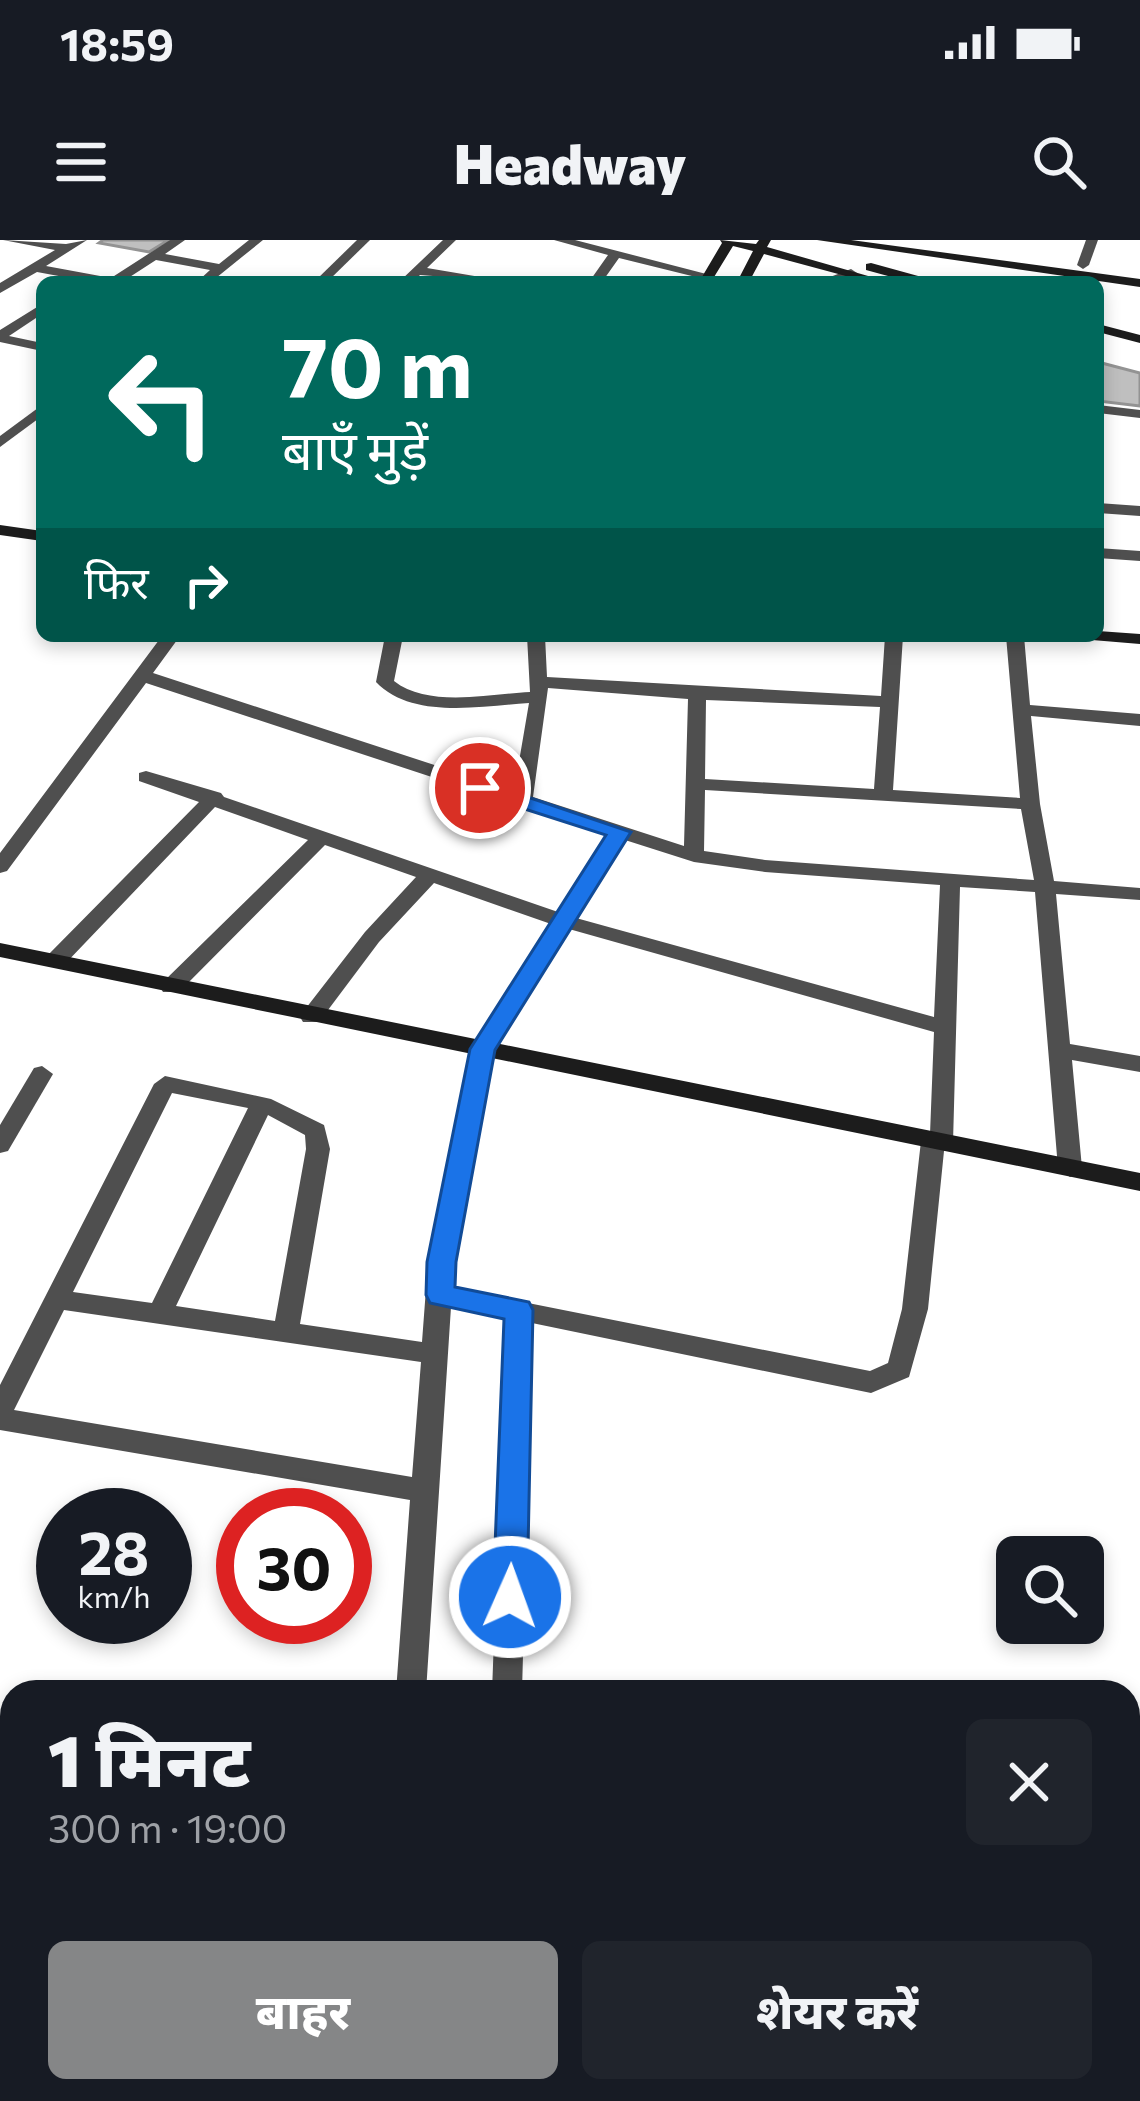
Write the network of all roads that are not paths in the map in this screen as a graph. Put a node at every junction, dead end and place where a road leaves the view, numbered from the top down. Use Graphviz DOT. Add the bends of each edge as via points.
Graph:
graph roads {
  1 [pos="81,240"];
  2 [pos="179,240"];
  3 [pos="257,240"];
  4 [pos="363,240"];
  5 [pos="450,240"];
  6 [pos="560,240"];
  7 [pos="728,240"];
  8 [pos="824,240"];
  9 [pos="1092,240"];
  10 [pos="11,241"];
  11 [pos="765,243"];
  12 [pos="67,248"];
  13 [pos="0,249"];
  14 [pos="885,249"];
  15 [pos="615,255"];
  16 [pos="154,256"];
  17 [pos="942,257"];
  18 [pos="1083,266"];
  19 [pos="34,268"];
  20 [pos="221,268"];
  21 [pos="857,269"];
  22 [pos="418,271"];
  23 [pos="1140,272"];
  24 [pos="80,276"];
  25 [pos="123,276"];
  26 [pos="211,276"];
  27 [pos="326,276"];
  28 [pos="412,276"];
  29 [pos="457,276"];
  30 [pos="599,276"];
  31 [pos="696,276"];
  32 [pos="709,276"];
  33 [pos="746,276"];
  34 [pos="839,276"];
  35 [pos="872,276"];
  36 [pos="893,276"];
  37 [pos="1087,276"];
  38 [pos="1104,278"];
  39 [pos="1140,283"];
  40 [pos="0,289"];
  41 [pos="0,300"];
  42 [pos="36,307"];
  43 [pos="36,312"];
  44 [pos="1104,330"];
  45 [pos="0,337"];
  46 [pos="1140,339"];
  47 [pos="1104,340"];
  48 [pos="36,346"];
  49 [pos="1140,350"];
  50 [pos="1104,410"];
  51 [pos="31,413"];
  52 [pos="1140,414"];
  53 [pos="0,443"];
  54 [pos="1104,508"];
  55 [pos="1140,511"];
  56 [pos="0,530"];
  57 [pos="36,533"];
  58 [pos="1104,554"];
  59 [pos="1140,556"];
  60 [pos="1104,623"];
  61 [pos="1140,626"];
  62 [pos="1104,636"];
  63 [pos="1140,639"];
  64 [pos="166,642"];
  65 [pos="393,642"];
  66 [pos="536,642"];
  67 [pos="894,642"];
  68 [pos="1015,642"];
  69 [pos="140,676"];
  70 [pos="540,689"];
  71 [pos="697,694"];
  72 [pos="889,702"];
  73 [pos="1021,710"];
  74 [pos="1140,720"];
  75 [pos="146,777"];
  76 [pos="696,784"];
  77 [pos="883,792"];
  78 [pos="214,797"];
  79 [pos="522,802"];
  80 [pos="1030,804"];
  81 [pos="620,832"];
  82 [pos="323,836"];
  83 [pos="694,856"];
  84 [pos="0,867"];
  85 [pos="430,875"];
  86 [pos="950,878"];
  87 [pos="1046,886"];
  88 [pos="1140,895"];
  89 [pos="560,920"];
  90 [pos="0,950"];
  91 [pos="55,961"];
  92 [pos="171,987"];
  93 [pos="311,1016"];
  94 [pos="943,1027"];
  95 [pos="482,1049"];
  96 [pos="1060,1050"];
  97 [pos="1140,1064"];
  98 [pos="42,1074"];
  99 [pos="261,1105"];
  100 [pos="937,1142"];
  101 [pos="0,1145"];
  102 [pos="1070,1168"];
  103 [pos="1140,1182"];
  104 [pos="440,1295"];
  105 [pos="56,1299"];
  106 [pos="519,1310"];
  107 [pos="159,1314"];
  108 [pos="286,1332"];
  109 [pos="436,1354"];
  110 [pos="0,1415"];
  111 [pos="426,1491"];
  112 [pos="413,1680"];
  113 [pos="507,1680"];
  1 -- 12 [label="street"];
  2 -- 16 [label="street"];
  3 -- 20 [label="street"];
  4 -- 27 [label="street"];
  5 -- 22 [label="street"];
  6 -- 15 [label="street"];
  7 -- 11 [label="street"];
  7 -- 32 [label="street"];
  8 -- 14 [label="street"];
  9 -- 18 [label="street"];
  10 -- 12 [label="street"];
  10 -- 13 [label="street"];
  11 -- 21 [label="street"];
  11 -- 33 [label="street"];
  12 -- 19 [label="street"];
  14 -- 17 [label="street"];
  14 -- 21 [label="street"];
  15 -- 30 [label="street"];
  15 -- 31 [label="street"];
  16 -- 20 [label="street"];
  16 -- 25 [label="street"];
  17 -- 18 [label="street"];
  17 -- 37 [label="street"];
  18 -- 23 [label="street"];
  19 -- 24 [label="street"];
  19 -- 40 [label="street"];
  20 -- 26 [label="street"];
  21 -- 34 [label="street"];
  21 -- 35 [label="street"];
  21 -- 36 [label="street"];
  22 -- 28 [label="street"];
  22 -- 29 [label="street"];
  38 -- 39 [label="street"];
  41 -- 42 [label="street"];
  43 -- 45 [label="street"];
  44 -- 46 [label="street"];
  45 -- 48 [label="street"];
  47 -- 49 [label="street"];
  50 -- 52 [label="street"];
  51 -- 53 [label="street"];
  54 -- 55 [label="street"];
  56 -- 57 [label="street"];
  58 -- 59 [label="street"];
  60 -- 61 [label="street"];
  62 -- 63 [label="street"];
  64 -- 69 [label="street"];
  65 -- 70 [label="street" via="385,682 394,694 418,700"];
  66 -- 70 [label="street"];
  67 -- 72 [label="street"];
  68 -- 73 [label="street"];
  69 -- 79 [label="street"];
  69 -- 84 [label="street"];
  70 -- 71 [label="street"];
  70 -- 79 [label="street"];
  71 -- 72 [label="street"];
  71 -- 76 [label="street"];
  72 -- 77 [label="street"];
  73 -- 74 [label="street"];
  73 -- 80 [label="street"];
  75 -- 78 [label="street"];
  76 -- 77 [label="street"];
  76 -- 83 [label="street"];
  77 -- 80 [label="street"];
  78 -- 82 [label="street"];
  78 -- 91 [label="street"];
  79 -- 81 [label="street"];
  80 -- 87 [label="street"];
  81 -- 83 [label="street"];
  81 -- 89 [label="street"];
  82 -- 85 [label="street"];
  82 -- 92 [label="street"];
  83 -- 86 [label="street"];
  85 -- 89 [label="street"];
  85 -- 93 [label="street"];
  86 -- 87 [label="street"];
  86 -- 94 [label="street"];
  87 -- 88 [label="street"];
  87 -- 96 [label="street"];
  89 -- 94 [label="street"];
  89 -- 95 [label="street"];
  90 -- 91 [label="street"];
  91 -- 92 [label="street"];
  92 -- 93 [label="street"];
  93 -- 95 [label="street"];
  94 -- 100 [label="street"];
  95 -- 100 [label="street"];
  95 -- 104 [label="street"];
  96 -- 97 [label="street"];
  96 -- 102 [label="street"];
  98 -- 101 [label="street"];
  99 -- 105 [label="street" via="165,1084"];
  99 -- 107 [label="street"];
  99 -- 108 [label="street" via="316,1131 318,1149"];
  100 -- 102 [label="street"];
  100 -- 106 [label="street" via="915,1309 900,1370 883,1379"];
  102 -- 103 [label="street"];
  104 -- 106 [label="street"];
  104 -- 109 [label="street"];
  105 -- 107 [label="street"];
  105 -- 110 [label="street"];
  106 -- 113 [label="street"];
  107 -- 108 [label="street"];
  108 -- 109 [label="street"];
  109 -- 111 [label="street"];
  110 -- 111 [label="street"];
  111 -- 112 [label="street"];
}
